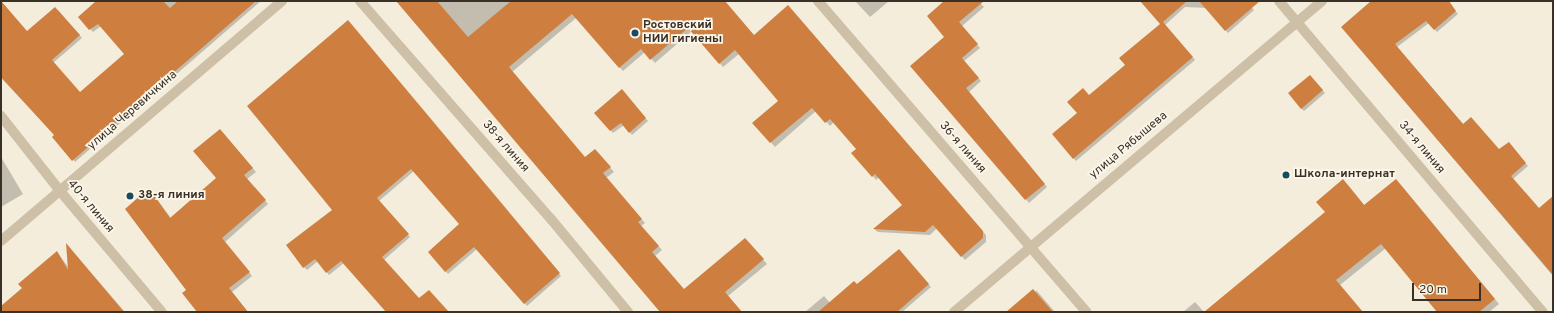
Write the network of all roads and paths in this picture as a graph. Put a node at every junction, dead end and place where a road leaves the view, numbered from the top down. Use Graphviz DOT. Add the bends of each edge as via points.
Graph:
graph roads {
  1 [pos="282,1"];
  2 [pos="360,1"];
  3 [pos="818,1"];
  4 [pos="1279,1"];
  5 [pos="1322,1"];
  6 [pos="1297,22"];
  7 [pos="1,116"];
  8 [pos="60,191"];
  9 [pos="1,241"];
  10 [pos="1030,247"];
  11 [pos="162,312"];
  12 [pos="628,312"];
  13 [pos="954,312"];
  14 [pos="1086,312"];
  15 [pos="1543,312"];
  1 -- 8 [label="street, улица Черевичкина"];
  2 -- 12 [label="street, 38-я линия" via="551,219"];
  3 -- 10 [label="street, 36-я линия"];
  4 -- 6 [label="street, 34-я линия"];
  5 -- 6 [label="street, улица Рябышева"];
  6 -- 10 [label="street, улица Рябышева"];
  6 -- 15 [label="street, 34-я линия"];
  7 -- 8 [label="street, 40-я линия"];
  8 -- 9 [label="street, улица Черевичкина"];
  8 -- 11 [label="street, 40-я линия"];
  10 -- 13 [label="street, улица Рябышева"];
  10 -- 14 [label="street, 36-я линия"];
}
